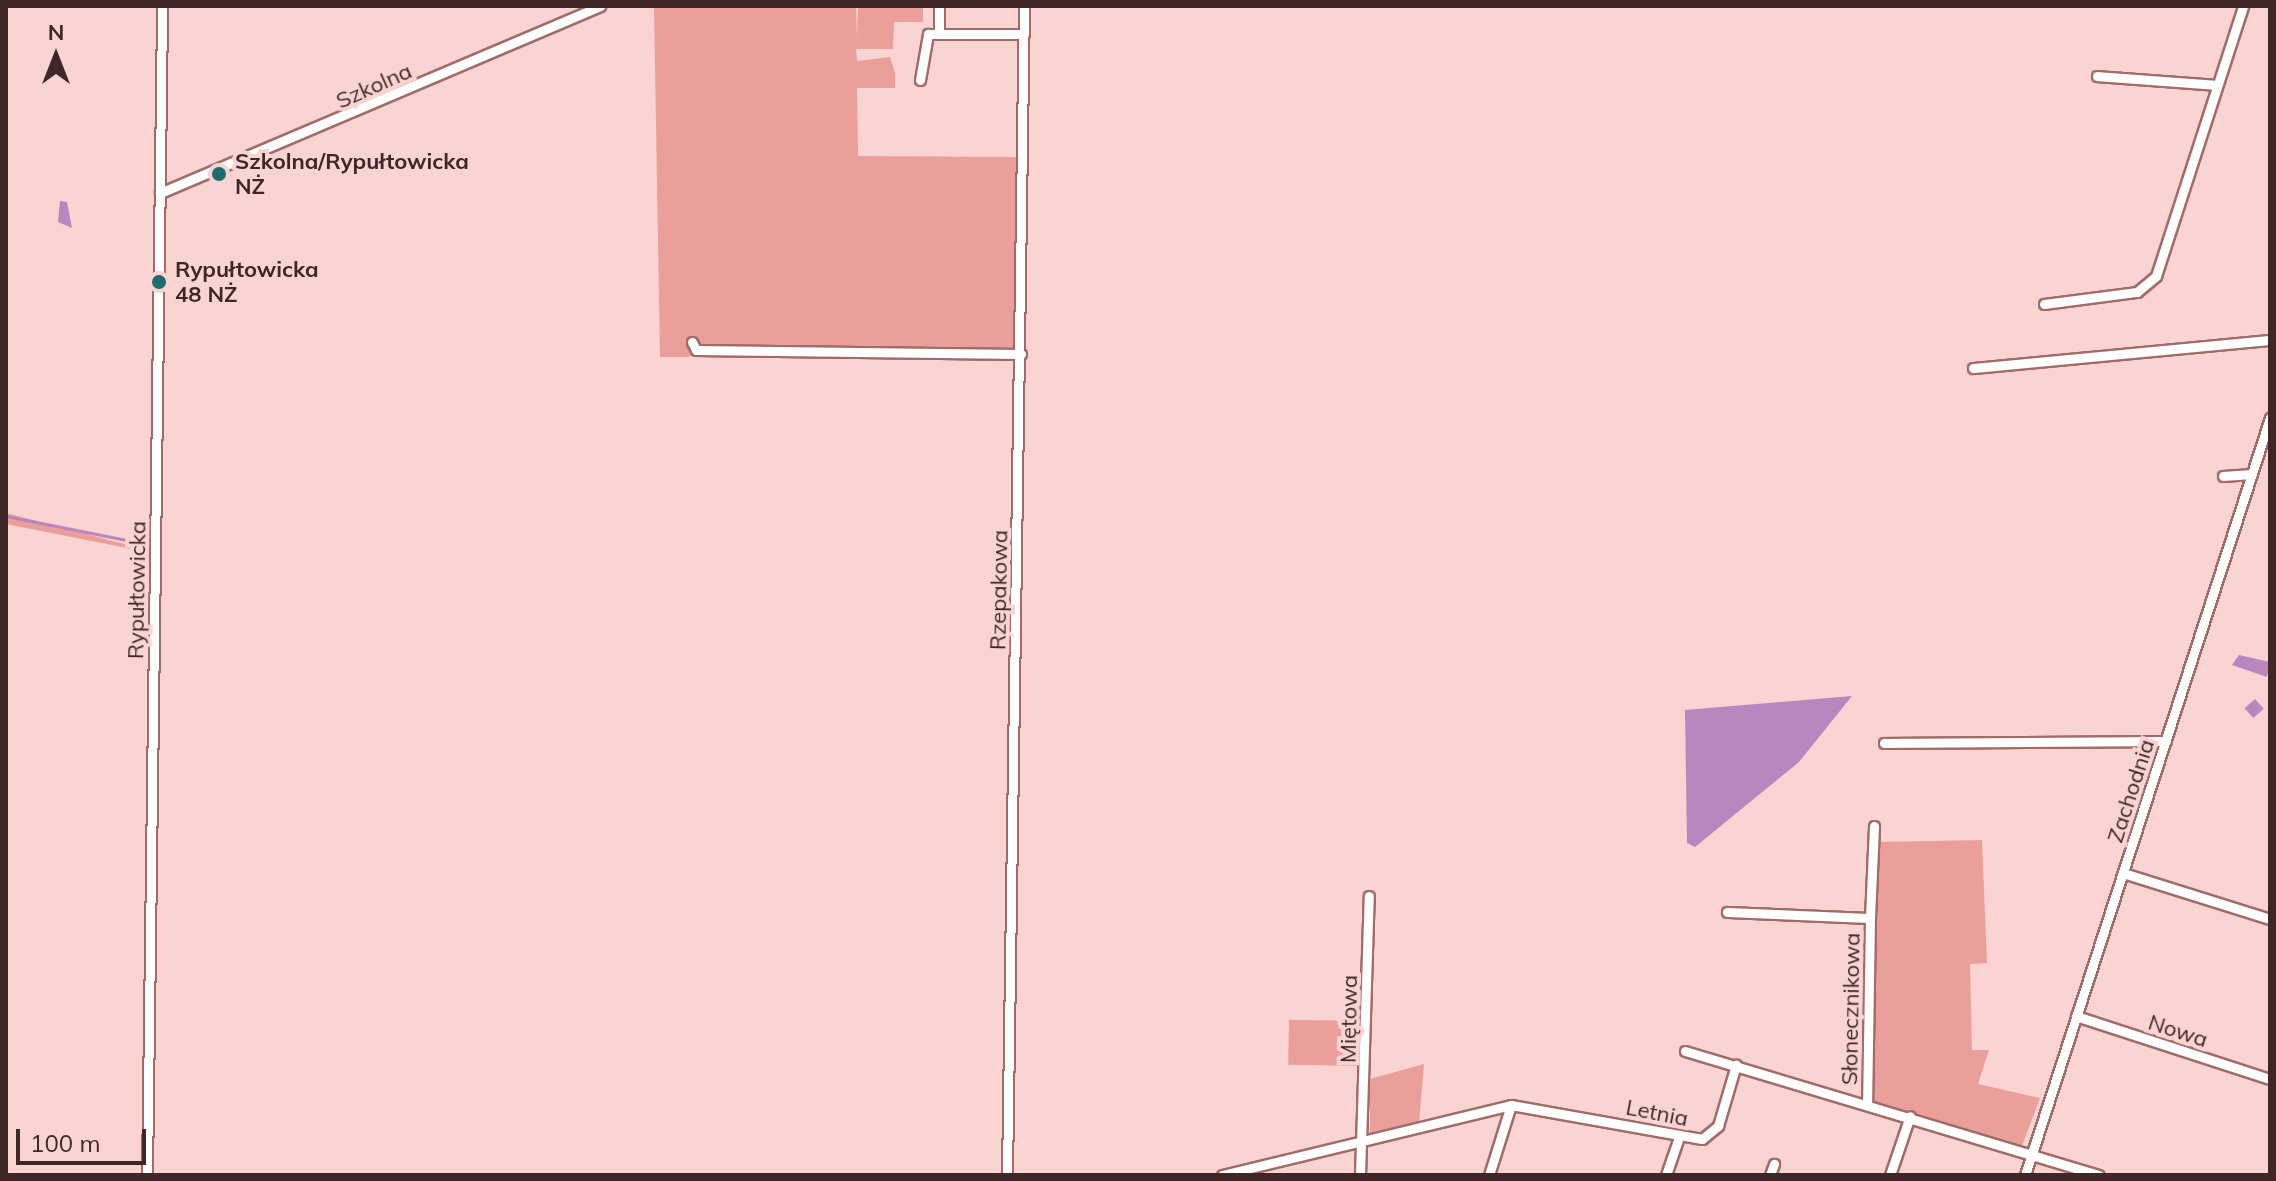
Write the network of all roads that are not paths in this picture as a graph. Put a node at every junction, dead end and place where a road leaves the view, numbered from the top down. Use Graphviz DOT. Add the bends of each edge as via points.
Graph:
graph roads {
  1 [pos="162,6"];
  2 [pos="600,6"];
  3 [pos="939,6"];
  4 [pos="1024,6"];
  5 [pos="2243,6"];
  6 [pos="939,33"];
  7 [pos="1024,34"];
  8 [pos="2097,76"];
  9 [pos="920,80"];
  10 [pos="2217,85"];
  11 [pos="160,193"];
  12 [pos="2044,304"];
  13 [pos="2270,340"];
  14 [pos="692,342"];
  15 [pos="1021,354"];
  16 [pos="1973,368"];
  17 [pos="2270,418"];
  18 [pos="2252,474"];
  19 [pos="2223,476"];
  20 [pos="2166,741"];
  21 [pos="1884,743"];
  22 [pos="1874,826"];
  23 [pos="2123,873"];
  24 [pos="1369,896"];
  25 [pos="1727,912"];
  26 [pos="1870,918"];
  27 [pos="2270,919"];
  28 [pos="2076,1016"];
  29 [pos="1685,1051"];
  30 [pos="1736,1065"];
  31 [pos="2270,1079"];
  32 [pos="1867,1103"];
  33 [pos="1511,1105"];
  34 [pos="1910,1116"];
  35 [pos="1679,1137"];
  36 [pos="1364,1142"];
  37 [pos="2031,1154"];
  38 [pos="1774,1164"];
  39 [pos="147,1175"];
  40 [pos="1007,1175"];
  41 [pos="1222,1175"];
  42 [pos="1360,1175"];
  43 [pos="1489,1175"];
  44 [pos="1666,1175"];
  45 [pos="1770,1175"];
  46 [pos="1890,1175"];
  47 [pos="2025,1175"];
  48 [pos="2099,1175"];
  1 -- 11 [label="street, Rypułtowicka"];
  2 -- 11 [label="street, Szkolna" via="219,174"];
  3 -- 6 [label="street"];
  4 -- 7 [label="street, Rzepakowa"];
  5 -- 10 [label="street"];
  6 -- 7 [label="street"];
  6 -- 9 [label="street" via="923,40"];
  7 -- 15 [label="street, Rzepakowa"];
  8 -- 10 [label="street"];
  10 -- 12 [label="street" via="2156,276 2137,292"];
  11 -- 39 [label="street, Rypułtowicka"];
  13 -- 16 [label="street"];
  14 -- 15 [label="street" via="696,350"];
  15 -- 40 [label="street, Rzepakowa"];
  17 -- 18 [label="street, Zachodnia"];
  18 -- 19 [label="street"];
  18 -- 20 [label="street, Zachodnia"];
  20 -- 21 [label="street"];
  20 -- 23 [label="street, Zachodnia"];
  22 -- 26 [label="street"];
  23 -- 27 [label="street"];
  23 -- 28 [label="street, Zachodnia"];
  24 -- 36 [label="street, Miętowa"];
  25 -- 26 [label="street, Słonecznikowa"];
  26 -- 32 [label="street, Słonecznikowa"];
  28 -- 31 [label="street, Nowa"];
  28 -- 37 [label="street, Zachodnia"];
  29 -- 30 [label="street"];
  30 -- 32 [label="street"];
  30 -- 35 [label="street, Letnia" via="1713,1132"];
  32 -- 34 [label="street"];
  33 -- 35 [label="street, Letnia"];
  33 -- 36 [label="street, Letnia"];
  33 -- 43 [label="street"];
  34 -- 37 [label="street"];
  34 -- 46 [label="street"];
  35 -- 44 [label="street"];
  36 -- 41 [label="street, Letnia"];
  36 -- 42 [label="street, Miętowa"];
  37 -- 47 [label="street, Zachodnia"];
  37 -- 48 [label="street"];
  38 -- 45 [label="street"];
}
